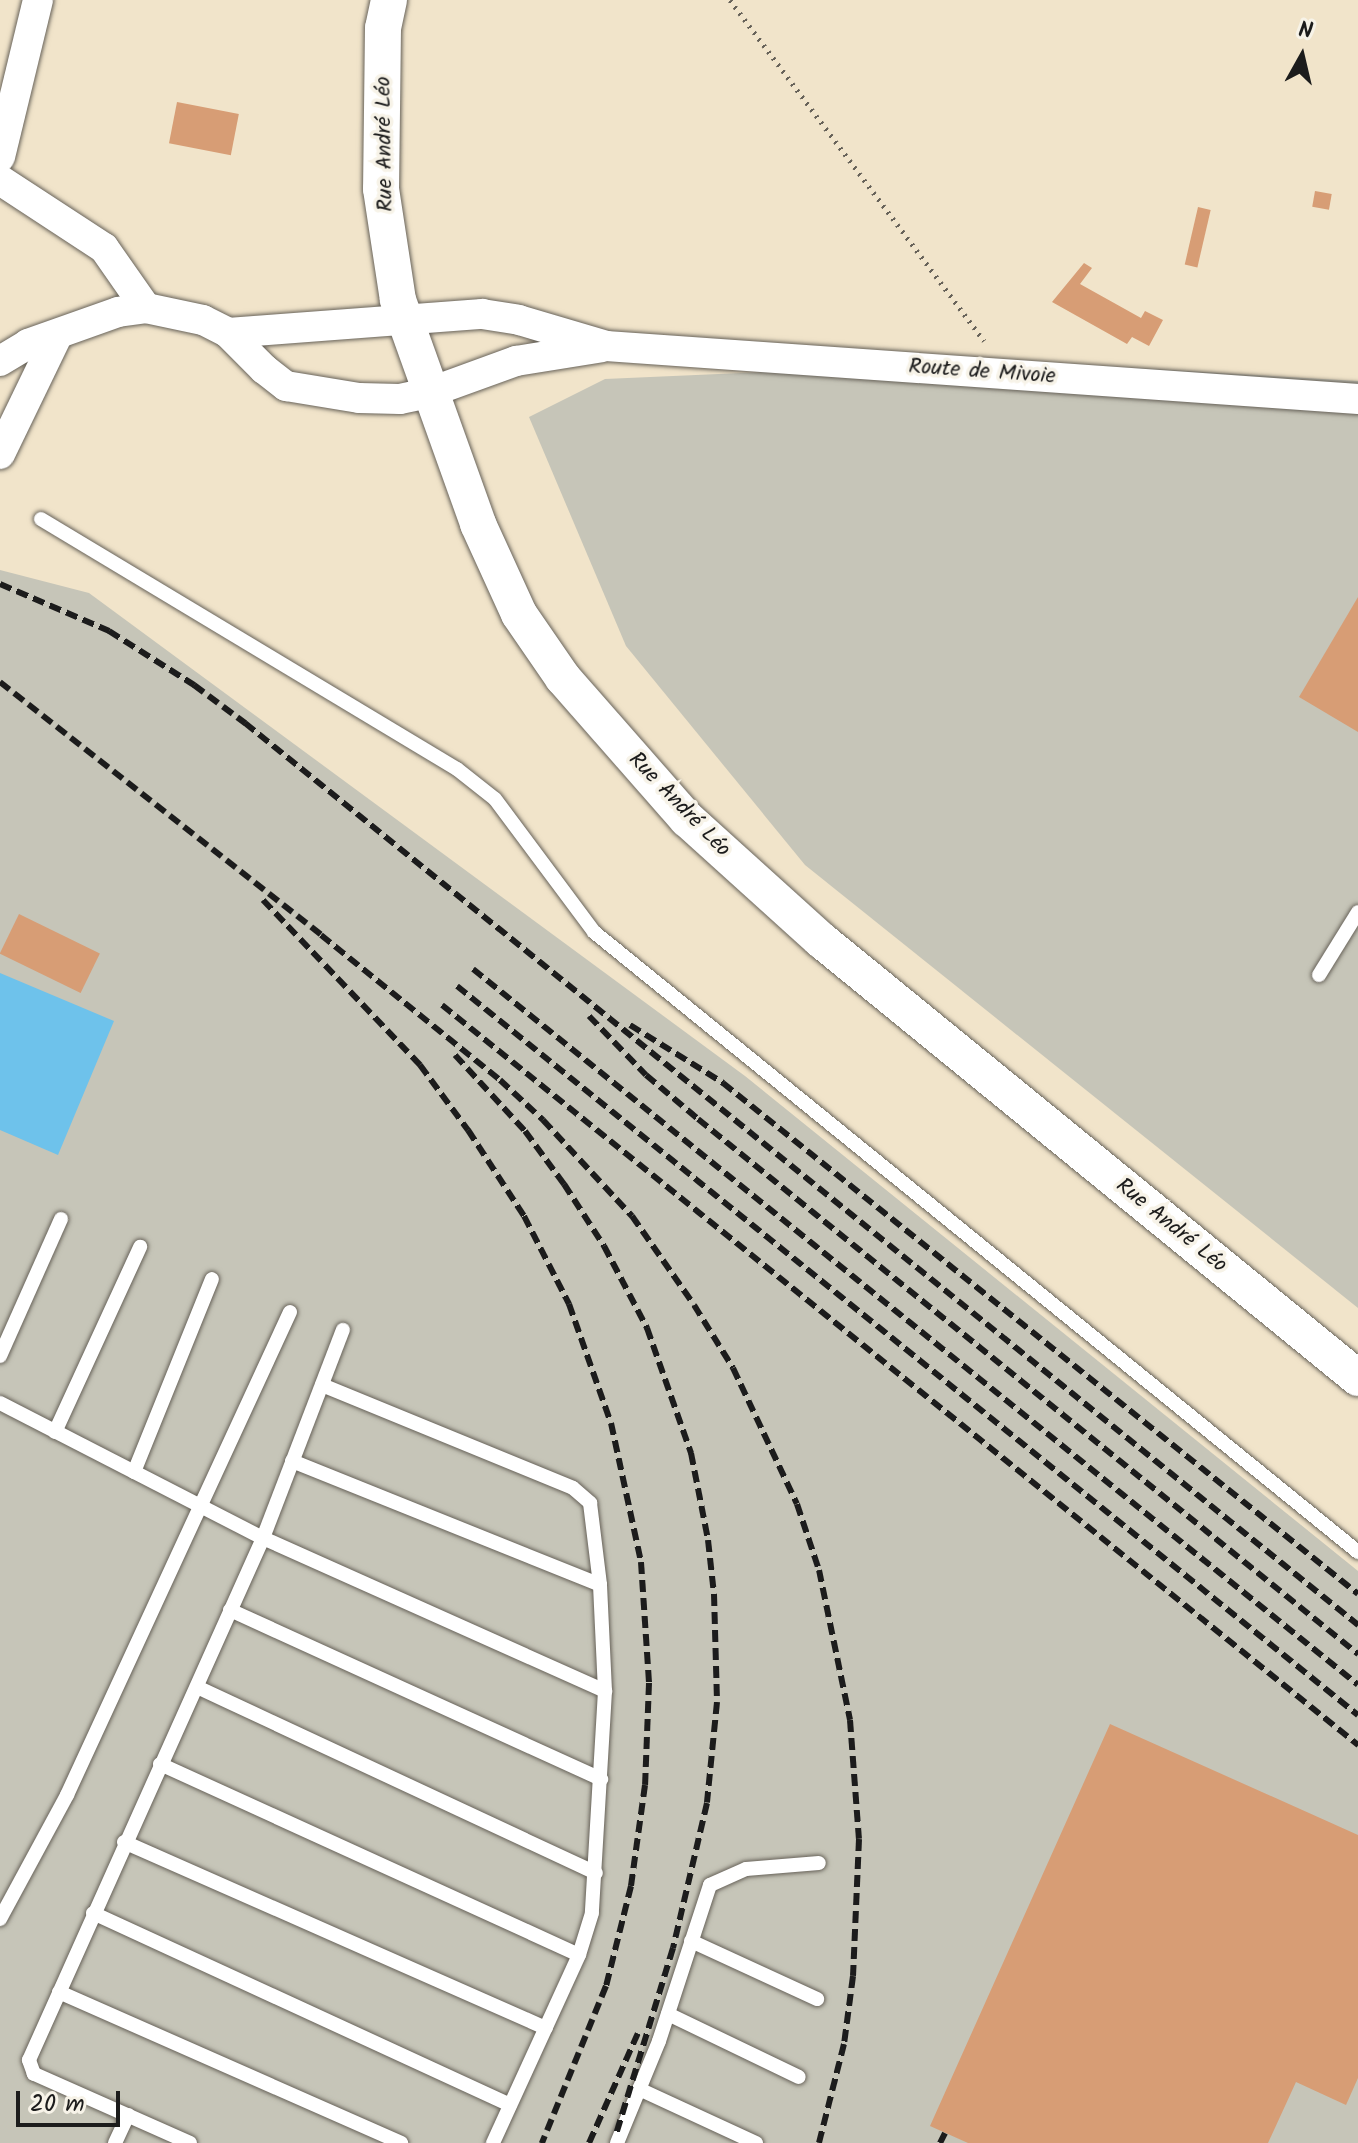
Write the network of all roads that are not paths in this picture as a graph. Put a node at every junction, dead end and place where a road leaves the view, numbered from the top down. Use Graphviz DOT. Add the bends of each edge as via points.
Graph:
graph roads {
  1 [pos="38,0"];
  2 [pos="389,0"];
  3 [pos="0,157"];
  4 [pos="0,180"];
  5 [pos="146,308"];
  6 [pos="404,319"];
  7 [pos="228,333"];
  8 [pos="57,336"];
  9 [pos="606,346"];
  10 [pos="0,361"];
  11 [pos="428,393"];
  12 [pos="1358,399"];
  13 [pos="0,454"];
  14 [pos="41,519"];
  15 [pos="1358,912"];
  16 [pos="1319,975"];
  17 [pos="61,1219"];
  18 [pos="140,1247"];
  19 [pos="212,1279"];
  20 [pos="290,1312"];
  21 [pos="343,1330"];
  22 [pos="0,1356"];
  23 [pos="1358,1378"];
  24 [pos="322,1385"];
  25 [pos="0,1403"];
  26 [pos="55,1432"];
  27 [pos="292,1461"];
  28 [pos="134,1472"];
  29 [pos="202,1503"];
  30 [pos="263,1538"];
  31 [pos="1358,1552"];
  32 [pos="600,1585"];
  33 [pos="230,1610"];
  34 [pos="197,1687"];
  35 [pos="605,1691"];
  36 [pos="160,1764"];
  37 [pos="601,1779"];
  38 [pos="124,1842"];
  39 [pos="819,1863"];
  40 [pos="596,1873"];
  41 [pos="93,1913"];
  42 [pos="0,1919"];
  43 [pos="691,1941"];
  44 [pos="579,1955"];
  45 [pos="59,1992"];
  46 [pos="817,1999"];
  47 [pos="668,2014"];
  48 [pos="546,2028"];
  49 [pos="799,2077"];
  50 [pos="639,2089"];
  51 [pos="510,2105"];
  52 [pos="128,2115"];
  53 [pos="115,2143"];
  54 [pos="190,2143"];
  55 [pos="401,2143"];
  56 [pos="493,2143"];
  57 [pos="617,2143"];
  58 [pos="756,2143"];
  1 -- 3 [label="street"];
  2 -- 6 [label="street, Rue André Léo" via="383,28 381,189"];
  4 -- 5 [label="street" via="104,248"];
  5 -- 7 [label="street" via="203,320"];
  5 -- 8 [label="street" via="118,312"];
  6 -- 7 [label="street, Route de Mivoie"];
  6 -- 9 [label="street, Route de Mivoie" via="482,314"];
  6 -- 11 [label="street, Rue André Léo"];
  7 -- 11 [label="street, Route de Mivoie" via="286,386 359,398"];
  8 -- 10 [label="street" via="28,344"];
  8 -- 13 [label="street"];
  9 -- 11 [label="street, Route de Mivoie" via="516,361"];
  9 -- 12 [label="street, Route de Mivoie"];
  11 -- 23 [label="street, Rue André Léo" via="519,614 563,678 687,819 821,940"];
  14 -- 31 [label="lane" via="457,769 495,799 594,932"];
  15 -- 16 [label="lane"];
  17 -- 22 [label="lane"];
  18 -- 26 [label="lane"];
  19 -- 28 [label="lane"];
  20 -- 29 [label="lane"];
  21 -- 24 [label="lane"];
  24 -- 27 [label="lane"];
  24 -- 32 [label="lane" via="582,1492 590,1503"];
  25 -- 26 [label="lane"];
  26 -- 28 [label="lane"];
  27 -- 30 [label="lane"];
  27 -- 32 [label="lane"];
  28 -- 29 [label="lane"];
  29 -- 30 [label="lane"];
  29 -- 42 [label="lane" via="67,1795"];
  30 -- 33 [label="lane"];
  30 -- 35 [label="lane"];
  32 -- 35 [label="lane"];
  33 -- 34 [label="lane"];
  33 -- 37 [label="lane"];
  34 -- 36 [label="lane"];
  34 -- 40 [label="lane"];
  35 -- 37 [label="lane"];
  36 -- 38 [label="lane"];
  36 -- 44 [label="lane"];
  37 -- 40 [label="lane"];
  38 -- 41 [label="lane"];
  38 -- 48 [label="lane"];
  39 -- 43 [label="lane" via="746,1869 710,1885"];
  40 -- 44 [label="lane" via="592,1913"];
  41 -- 45 [label="lane"];
  41 -- 51 [label="lane"];
  43 -- 46 [label="lane"];
  43 -- 47 [label="lane"];
  44 -- 48 [label="lane"];
  45 -- 52 [label="lane" via="29,2069"];
  45 -- 55 [label="lane"];
  47 -- 49 [label="lane"];
  47 -- 50 [label="lane"];
  48 -- 51 [label="lane"];
  50 -- 57 [label="lane"];
  50 -- 58 [label="lane"];
  51 -- 56 [label="lane"];
  52 -- 53 [label="lane"];
  52 -- 54 [label="lane"];
}
